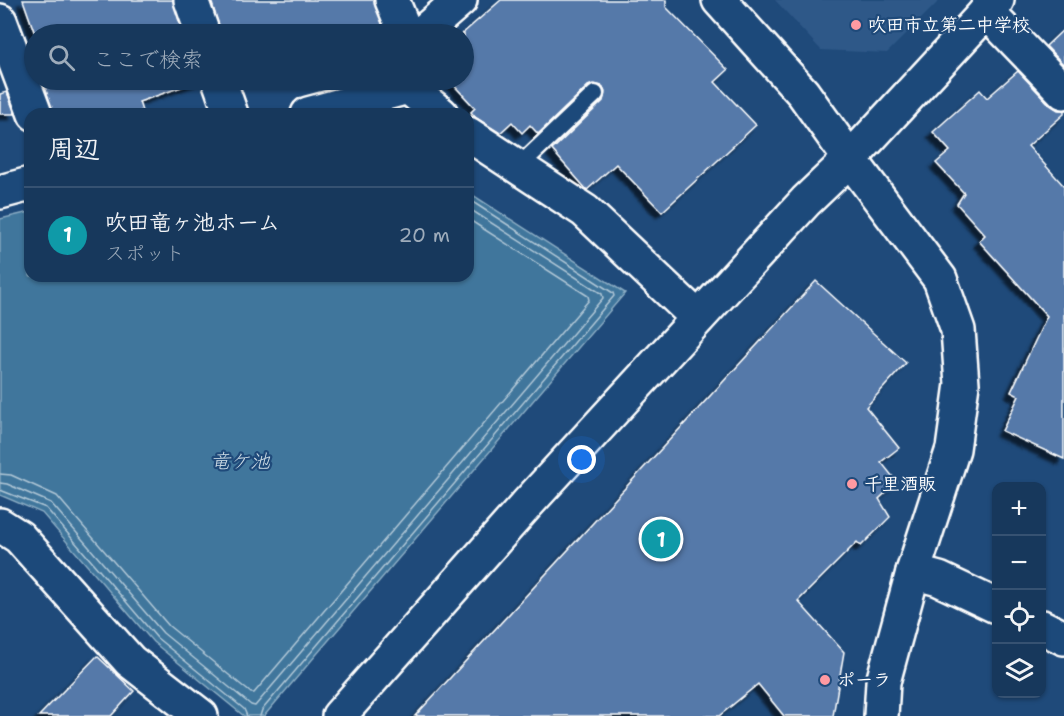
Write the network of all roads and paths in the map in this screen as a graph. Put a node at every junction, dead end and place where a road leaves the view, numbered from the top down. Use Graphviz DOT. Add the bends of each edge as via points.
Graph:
graph roads {
  1 [pos="191,0"];
  2 [pos="392,0"];
  3 [pos="460,0"];
  4 [pos="719,0"];
  5 [pos="992,5"];
  6 [pos="0,21"];
  7 [pos="199,24"];
  8 [pos="402,24"];
  9 [pos="432,24"];
  10 [pos="24,85"];
  11 [pos="26,90"];
  12 [pos="223,90"];
  13 [pos="385,90"];
  14 [pos="415,90"];
  15 [pos="1064,92"];
  16 [pos="595,94"];
  17 [pos="33,108"];
  18 [pos="229,108"];
  19 [pos="327,108"];
  20 [pos="435,108"];
  21 [pos="474,138"];
  22 [pos="850,159"];
  23 [pos="518,167"];
  24 [pos="24,186"];
  25 [pos="0,192"];
  26 [pos="698,318"];
  27 [pos="0,525"];
  28 [pos="913,572"];
  29 [pos="992,604"];
  30 [pos="1046,629"];
  31 [pos="1064,638"];
  32 [pos="201,716"];
  33 [pos="339,716"];
  34 [pos="881,716"];
  1 -- 7 [label="street"];
  2 -- 8 [label="street"];
  3 -- 9 [label="street"];
  4 -- 22 [label="street" via="803,93"];
  5 -- 15 [label="street"];
  5 -- 22 [label="street"];
  6 -- 10 [label="street"];
  11 -- 17 [label="street"];
  12 -- 18 [label="street"];
  13 -- 19 [label="street"];
  14 -- 20 [label="street"];
  16 -- 23 [label="lane"];
  21 -- 23 [label="street"];
  22 -- 26 [label="street"];
  22 -- 28 [label="street" via="940,279 958,330 962,384 953,449"];
  23 -- 26 [label="street" via="585,211"];
  24 -- 25 [label="street"];
  26 -- 33 [label="street"];
  27 -- 32 [label="street" via="18,537 130,661"];
  28 -- 29 [label="street" via="939,579"];
  28 -- 34 [label="street" via="883,682"];
  30 -- 31 [label="street"];
}
